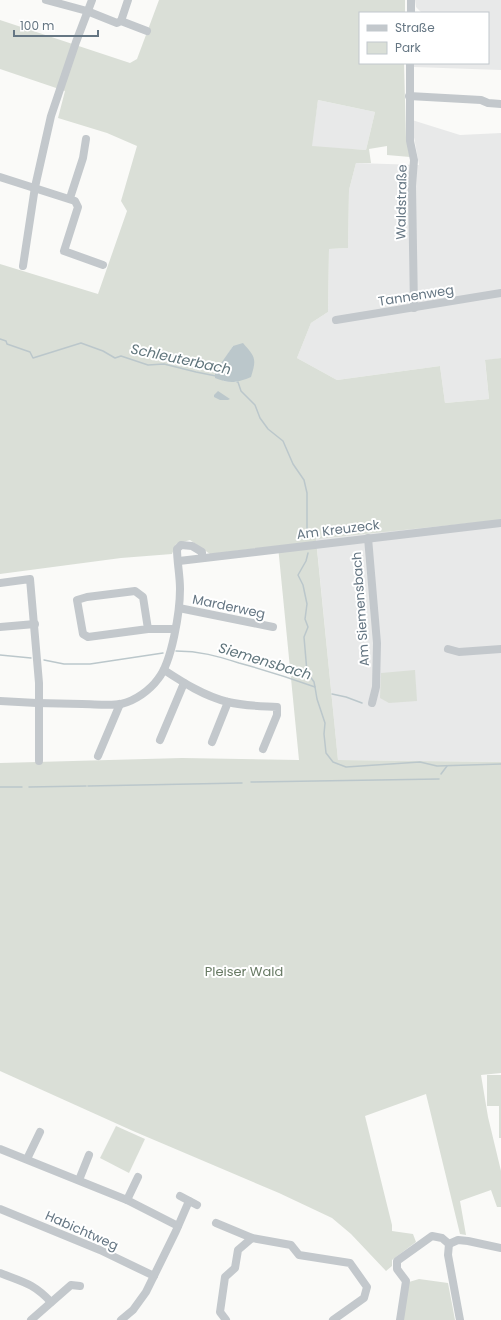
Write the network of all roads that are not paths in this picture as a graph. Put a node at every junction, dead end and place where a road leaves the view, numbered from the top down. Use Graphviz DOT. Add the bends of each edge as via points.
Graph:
graph roads {
  1 [pos="46,0"];
  2 [pos="92,0"];
  3 [pos="128,0"];
  4 [pos="411,0"];
  5 [pos="87,11"];
  6 [pos="411,12"];
  7 [pos="121,21"];
  8 [pos="148,31"];
  9 [pos="410,64"];
  10 [pos="409,96"];
  11 [pos="501,104"];
  12 [pos="86,139"];
  13 [pos="0,177"];
  14 [pos="35,187"];
  15 [pos="70,198"];
  16 [pos="103,265"];
  17 [pos="23,266"];
  18 [pos="501,293"];
  19 [pos="414,308"];
  20 [pos="336,320"];
  21 [pos="501,523"];
  22 [pos="368,538"];
  23 [pos="202,558"];
  24 [pos="179,561"];
  25 [pos="0,583"];
  26 [pos="179,608"];
  27 [pos="35,624"];
  28 [pos="0,627"];
  29 [pos="273,627"];
  30 [pos="148,629"];
  31 [pos="175,629"];
  32 [pos="448,649"];
  33 [pos="501,649"];
  34 [pos="164,670"];
  35 [pos="184,684"];
  36 [pos="0,701"];
  37 [pos="228,702"];
  38 [pos="38,703"];
  39 [pos="372,703"];
  40 [pos="120,704"];
  41 [pos="160,740"];
  42 [pos="212,742"];
  43 [pos="264,749"];
  44 [pos="98,756"];
  45 [pos="39,761"];
  46 [pos="40,1132"];
  47 [pos="0,1149"];
  48 [pos="89,1156"];
  49 [pos="27,1159"];
  50 [pos="138,1177"];
  51 [pos="79,1180"];
  52 [pos="180,1196"];
  53 [pos="127,1200"];
  54 [pos="189,1201"];
  55 [pos="197,1205"];
  56 [pos="0,1209"];
  57 [pos="216,1223"];
  58 [pos="177,1228"];
  59 [pos="252,1238"];
  60 [pos="450,1244"];
  61 [pos="501,1248"];
  62 [pos="0,1273"];
  63 [pos="154,1276"];
  64 [pos="80,1286"];
  65 [pos="51,1302"];
  66 [pos="31,1320"];
  67 [pos="120,1320"];
  68 [pos="226,1320"];
  69 [pos="333,1320"];
  70 [pos="400,1320"];
  71 [pos="460,1320"];
  1 -- 5 [label="street"];
  2 -- 5 [label="street"];
  3 -- 7 [label="street"];
  4 -- 6 [label="street"];
  5 -- 7 [label="street" via="117,23"];
  5 -- 14 [label="street" via="51,116"];
  7 -- 8 [label="street"];
  9 -- 10 [label="street, Waldstraße"];
  10 -- 11 [label="street" via="482,100 488,104"];
  10 -- 19 [label="street, Waldstraße" via="410,142 414,160"];
  12 -- 15 [label="street" via="83,158"];
  13 -- 14 [label="street"];
  14 -- 15 [label="street"];
  14 -- 17 [label="street"];
  15 -- 16 [label="street" via="76,201 78,207 64,251"];
  18 -- 19 [label="street, Tannenweg"];
  19 -- 20 [label="street, Tannenweg"];
  21 -- 22 [label="street, Am Kreuzeck"];
  22 -- 23 [label="street, Am Kreuzeck"];
  22 -- 39 [label="street, Am Siemensbach" via="377,643 376,687"];
  23 -- 24 [label="street, Am Kreuzeck"];
  23 -- 24 [label="street" via="202,552 199,550 181,545 177,549"];
  24 -- 26 [label="street"];
  25 -- 27 [label="street" via="30,579"];
  26 -- 29 [label="street, Marderweg"];
  26 -- 31 [label="street"];
  27 -- 28 [label="street"];
  27 -- 38 [label="street"];
  30 -- 30 [label="street" via="88,637 82,634 78,600 135,591 143,597"];
  30 -- 31 [label="street"];
  31 -- 34 [label="street"];
  32 -- 33 [label="street" via="460,652"];
  34 -- 35 [label="street"];
  34 -- 40 [label="street" via="159,679 146,691"];
  35 -- 37 [label="street" via="208,696"];
  35 -- 41 [label="street"];
  36 -- 38 [label="street"];
  37 -- 42 [label="street"];
  37 -- 43 [label="street" via="277,707 277,715"];
  38 -- 40 [label="street"];
  38 -- 45 [label="street"];
  40 -- 44 [label="street"];
  46 -- 49 [label="street"];
  47 -- 49 [label="street"];
  48 -- 51 [label="street"];
  49 -- 51 [label="street"];
  50 -- 53 [label="street"];
  51 -- 53 [label="street"];
  52 -- 54 [label="street"];
  53 -- 58 [label="street"];
  54 -- 55 [label="street"];
  54 -- 58 [label="street"];
  56 -- 63 [label="street, Habichtweg" via="100,1250"];
  57 -- 59 [label="street"];
  58 -- 63 [label="street"];
  59 -- 68 [label="street" via="238,1250 234,1268 226,1277 220,1312"];
  59 -- 69 [label="street" via="291,1245 299,1255 350,1263 367,1287 364,1298"];
  60 -- 61 [label="street" via="458,1240"];
  60 -- 70 [label="street" via="442,1238 432,1236 397,1261 397,1269 406,1281"];
  60 -- 71 [label="street" via="448,1255"];
  62 -- 65 [label="street" via="32,1285"];
  63 -- 67 [label="street" via="141,1300"];
  64 -- 65 [label="street" via="71,1285"];
  65 -- 66 [label="street"];
}
